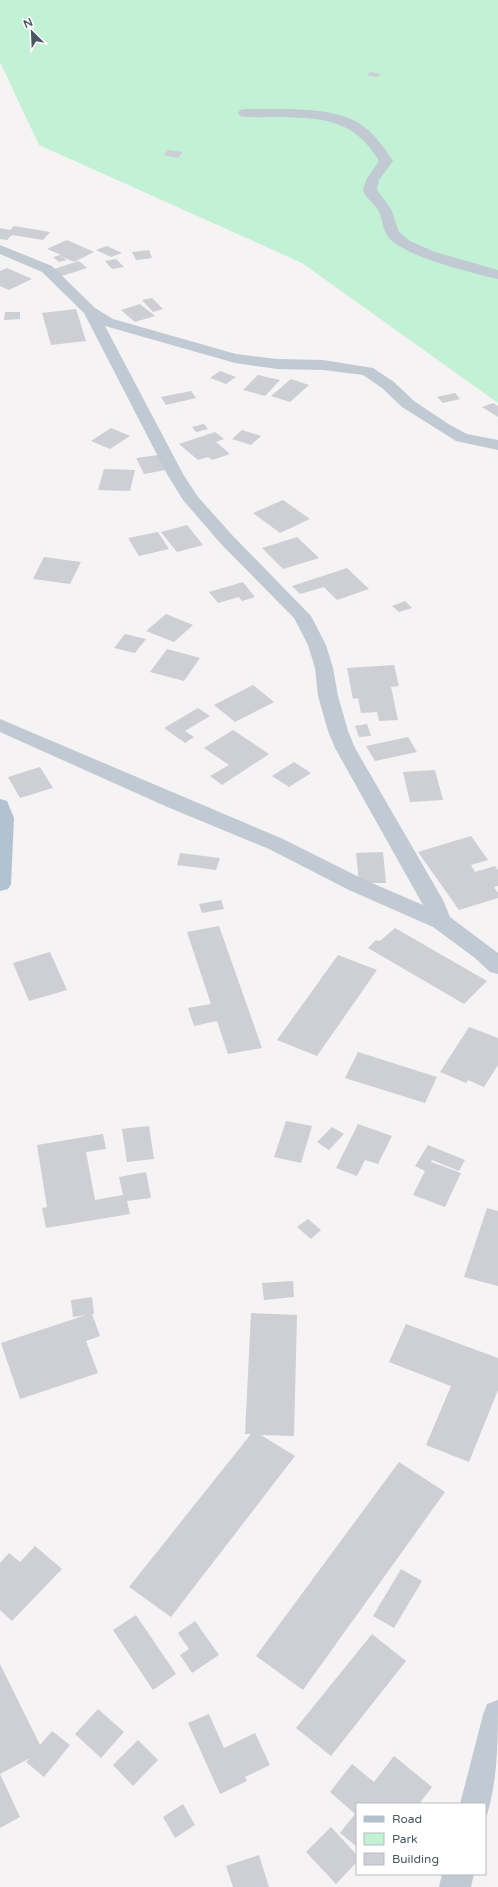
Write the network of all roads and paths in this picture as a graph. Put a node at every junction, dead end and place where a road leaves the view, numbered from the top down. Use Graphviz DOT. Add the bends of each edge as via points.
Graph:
graph roads {
  1 [pos="244,113"];
  2 [pos="0,249"];
  3 [pos="498,275"];
  4 [pos="90,311"];
  5 [pos="498,445"];
  6 [pos="0,725"];
  7 [pos="0,806"];
  8 [pos="0,884"];
  9 [pos="441,922"];
  10 [pos="498,966"];
  11 [pos="498,1715"];
  12 [pos="476,1803"];
  13 [pos="458,1875"];
  14 [pos="455,1887"];
  1 -- 3 [label="street" via="334,118 350,124 371,141 386,161 370,185 370,191 384,209 391,232 396,238 431,255"];
  2 -- 4 [label="street" via="47,269"];
  4 -- 5 [label="street" via="108,322 235,358 367,371 378,377 408,404 444,428 462,438"];
  4 -- 9 [label="street" via="175,474 192,500 227,540 302,616 317,645 328,696 345,748 432,900"];
  6 -- 9 [label="street" via="276,844 357,885"];
  7 -- 8 [label="main road" via="4,818"];
  9 -- 10 [label="street"];
  11 -- 12 [label="street"];
  13 -- 14 [label="street"];
}
